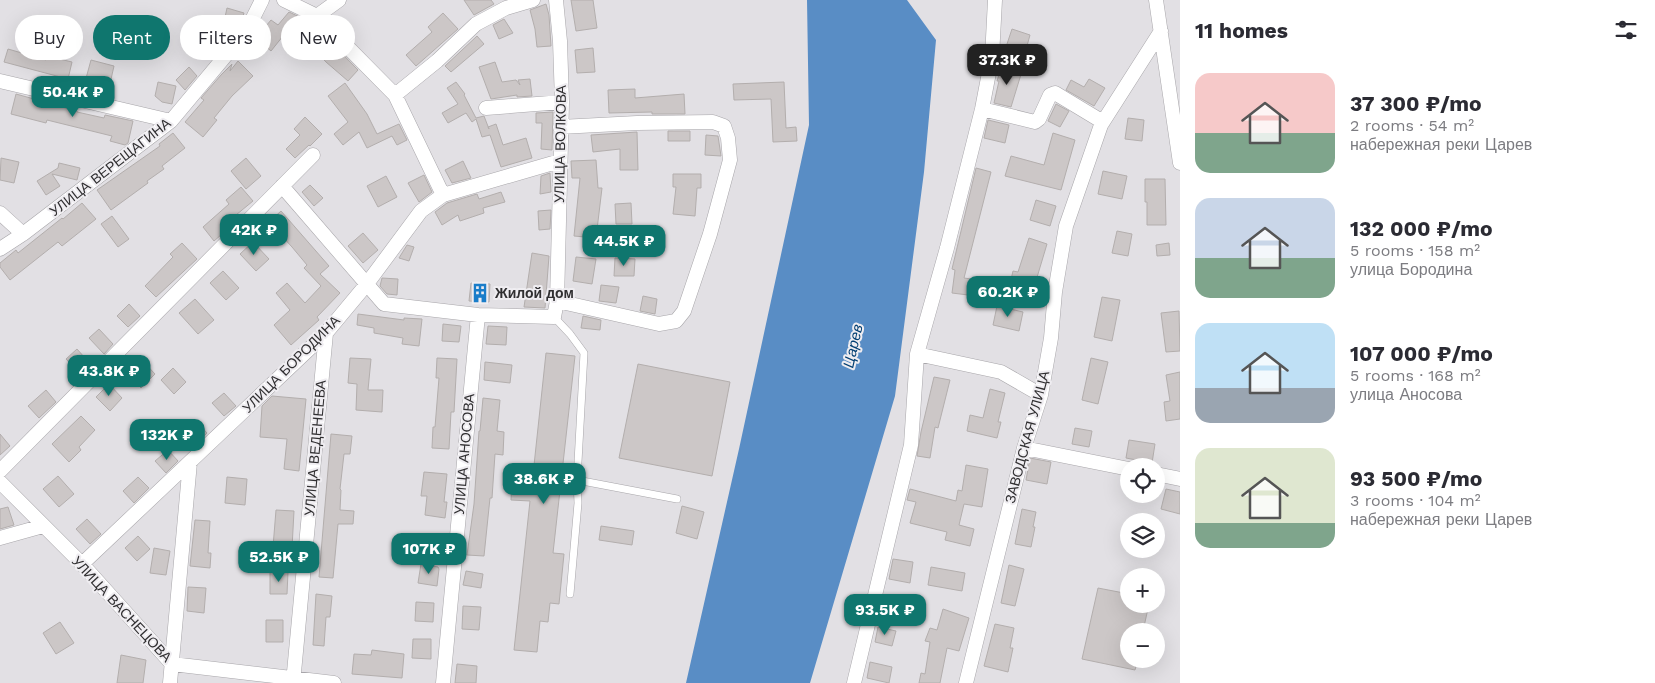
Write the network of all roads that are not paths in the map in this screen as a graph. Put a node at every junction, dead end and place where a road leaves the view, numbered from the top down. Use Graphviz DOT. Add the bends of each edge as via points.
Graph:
graph roads {
  1 [pos="262,0"];
  2 [pos="284,0"];
  3 [pos="340,0"];
  4 [pos="533,0"];
  5 [pos="556,0"];
  6 [pos="995,0"];
  7 [pos="1156,0"];
  8 [pos="315,15"];
  9 [pos="318,15"];
  10 [pos="1161,31"];
  11 [pos="355,54"];
  12 [pos="0,81"];
  13 [pos="395,94"];
  14 [pos="562,102"];
  15 [pos="486,108"];
  16 [pos="982,109"];
  17 [pos="171,121"];
  18 [pos="1103,122"];
  19 [pos="560,127"];
  20 [pos="313,155"];
  21 [pos="560,161"];
  22 [pos="1180,163"];
  23 [pos="282,186"];
  24 [pos="443,195"];
  25 [pos="0,213"];
  26 [pos="23,234"];
  27 [pos="0,249"];
  28 [pos="366,284"];
  29 [pos="557,301"];
  30 [pos="478,315"];
  31 [pos="554,317"];
  32 [pos="326,333"];
  33 [pos="917,354"];
  34 [pos="1041,395"];
  35 [pos="1024,448"];
  36 [pos="190,462"];
  37 [pos="1120,467"];
  38 [pos="0,471"];
  39 [pos="1165,476"];
  40 [pos="1180,479"];
  41 [pos="577,480"];
  42 [pos="0,482"];
  43 [pos="677,499"];
  44 [pos="42,526"];
  45 [pos="0,538"];
  46 [pos="82,564"];
  47 [pos="570,594"];
  48 [pos="172,664"];
  49 [pos="293,680"];
  50 [pos="170,683"];
  51 [pos="334,683"];
  52 [pos="443,683"];
  53 [pos="854,683"];
  54 [pos="966,683"];
  1 -- 17 [label="street, УЛИЦА ВЕРЕЩАГИНА" via="247,30"];
  2 -- 8 [label="street"];
  3 -- 9 [label="street"];
  4 -- 13 [label="street" via="506,8 476,24 438,61"];
  5 -- 14 [label="street, УЛИЦА ВОЛКОВА"];
  6 -- 16 [label="street" via="992,57"];
  7 -- 10 [label="street"];
  10 -- 18 [label="street, ЗАВОДСКАЯ УЛИЦА"];
  10 -- 22 [label="street"];
  11 -- 13 [label="street"];
  12 -- 17 [label="street"];
  13 -- 24 [label="street"];
  14 -- 15 [label="street"];
  14 -- 19 [label="street, УЛИЦА ВОЛКОВА"];
  16 -- 18 [label="street" via="1035,122 1050,95 1055,93"];
  16 -- 33 [label="street"];
  17 -- 26 [label="street, УЛИЦА ВЕРЕЩАГИНА"];
  18 -- 34 [label="street, ЗАВОДСКАЯ УЛИЦА" via="1066,226"];
  19 -- 21 [label="street, УЛИЦА ВОЛКОВА"];
  19 -- 29 [label="street" via="713,122 724,126 730,160 710,234 684,311 676,321 659,324"];
  20 -- 23 [label="street"];
  21 -- 24 [label="street, УЛИЦА БОРОДИНА"];
  21 -- 29 [label="street, УЛИЦА ВОЛКОВА"];
  23 -- 28 [label="street"];
  23 -- 38 [label="street"];
  24 -- 28 [label="street, УЛИЦА БОРОДИНА" via="421,211"];
  25 -- 26 [label="street"];
  26 -- 27 [label="street, УЛИЦА ВЕРЕЩАГИНА"];
  28 -- 30 [label="street" via="384,304"];
  28 -- 32 [label="street, УЛИЦА БОРОДИНА"];
  29 -- 31 [label="street, УЛИЦА ВОЛКОВА"];
  30 -- 31 [label="street"];
  30 -- 52 [label="street, УЛИЦА АНОСОВА"];
  31 -- 41 [label="lane" via="584,353"];
  32 -- 36 [label="street, УЛИЦА БОРОДИНА"];
  32 -- 49 [label="street, УЛИЦА ВЕДЕНЕЕВА"];
  33 -- 34 [label="street" via="1001,372"];
  33 -- 53 [label="street" via="911,445"];
  34 -- 35 [label="street, ЗАВОДСКАЯ УЛИЦА"];
  35 -- 37 [label="street"];
  35 -- 54 [label="street, ЗАВОДСКАЯ УЛИЦА"];
  36 -- 46 [label="street, УЛИЦА БОРОДИНА"];
  36 -- 48 [label="street"];
  39 -- 40 [label="street"];
  41 -- 43 [label="lane"];
  41 -- 47 [label="lane"];
  42 -- 44 [label="street, УЛИЦА ВАСНЕЦОВА"];
  44 -- 45 [label="street"];
  44 -- 46 [label="street, УЛИЦА ВАСНЕЦОВА"];
  46 -- 48 [label="street, УЛИЦА ВАСНЕЦОВА"];
  48 -- 49 [label="street, УЛИЦА ВАСНЕЦОВА"];
  48 -- 50 [label="street"];
  49 -- 51 [label="street, УЛИЦА ВАСНЕЦОВА"];
}
